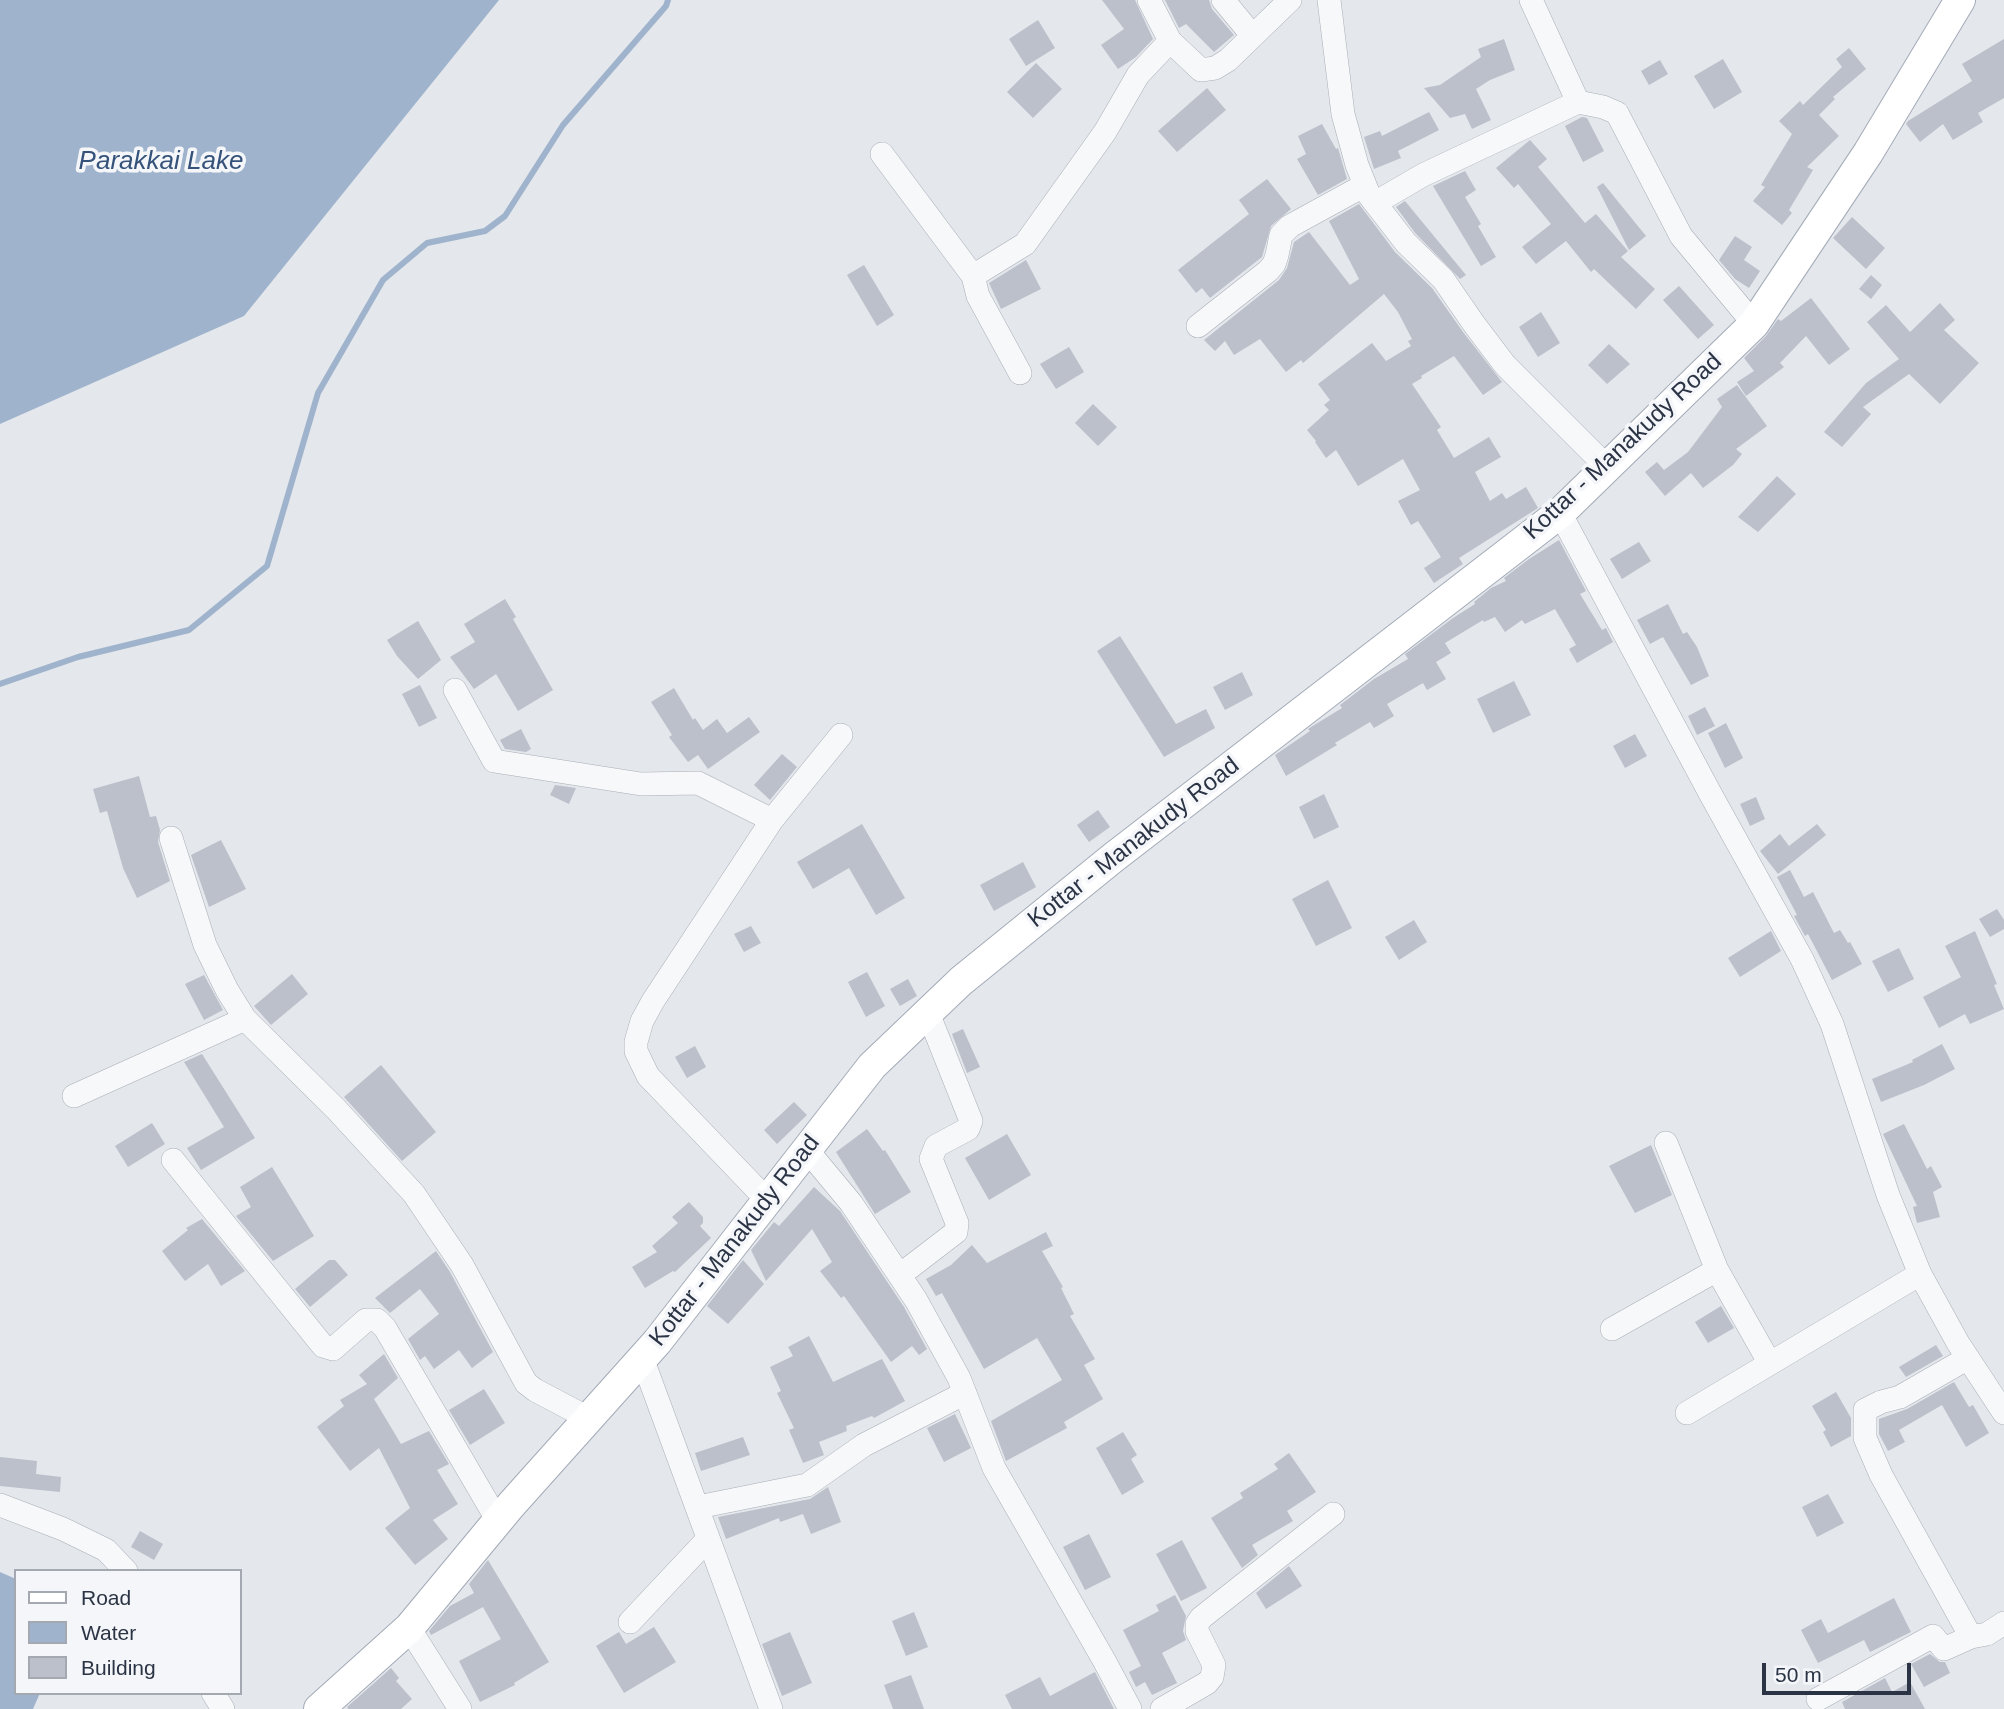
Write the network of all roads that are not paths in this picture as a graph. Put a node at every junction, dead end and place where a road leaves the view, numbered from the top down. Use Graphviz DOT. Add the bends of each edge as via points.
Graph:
graph roads {
  1 [pos="1149,0"];
  2 [pos="1223,0"];
  3 [pos="1290,0"];
  4 [pos="1329,0"];
  5 [pos="1531,0"];
  6 [pos="1960,0"];
  7 [pos="1252,35"];
  8 [pos="1170,41"];
  9 [pos="1578,102"];
  10 [pos="882,154"];
  11 [pos="1370,194"];
  12 [pos="973,276"];
  13 [pos="1754,324"];
  14 [pos="1198,326"];
  15 [pos="1020,373"];
  16 [pos="1607,467"];
  17 [pos="1560,513"];
  18 [pos="455,690"];
  19 [pos="841,735"];
  20 [pos="772,820"];
  21 [pos="171,838"];
  22 [pos="928,1013"];
  23 [pos="245,1019"];
  24 [pos="74,1096"];
  25 [pos="1666,1143"];
  26 [pos="807,1150"];
  27 [pos="173,1160"];
  28 [pos="768,1201"];
  29 [pos="1717,1270"];
  30 [pos="1920,1274"];
  31 [pos="900,1275"];
  32 [pos="1612,1329"];
  33 [pos="642,1358"];
  34 [pos="1968,1358"];
  35 [pos="1769,1362"];
  36 [pos="965,1393"];
  37 [pos="2000,1397"];
  38 [pos="1687,1413"];
  39 [pos="588,1418"];
  40 [pos="0,1505"];
  41 [pos="698,1507"];
  42 [pos="1333,1514"];
  43 [pos="498,1521"];
  44 [pos="708,1539"];
  45 [pos="124,1569"];
  46 [pos="630,1622"];
  47 [pos="2004,1623"];
  48 [pos="409,1628"];
  49 [pos="1971,1637"];
  50 [pos="1818,1699"];
  51 [pos="329,1706"];
  52 [pos="460,1709"];
  53 [pos="771,1709"];
  54 [pos="1129,1709"];
  55 [pos="1162,1709"];
  1 -- 8 [label="street"];
  2 -- 7 [label="street"];
  3 -- 7 [label="street"];
  4 -- 11 [label="street" via="1343,114"];
  5 -- 9 [label="street"];
  6 -- 13 [label="main road, Kottar - Manakudy Road" via="1868,153"];
  7 -- 8 [label="street" via="1228,60 1201,70"];
  8 -- 12 [label="street" via="1138,75 1105,132 1024,244"];
  9 -- 11 [label="street" via="1423,175"];
  9 -- 13 [label="street" via="1617,113 1681,236"];
  10 -- 12 [label="street"];
  11 -- 14 [label="street" via="1290,226 1281,235 1268,271"];
  11 -- 16 [label="street" via="1406,243 1443,279 1505,365"];
  12 -- 15 [label="street" via="978,296"];
  13 -- 16 [label="main road, Kottar - Manakudy Road"];
  16 -- 17 [label="main road, Kottar - Manakudy Road"];
  17 -- 22 [label="main road, Kottar - Manakudy Road" via="1114,857"];
  17 -- 30 [label="street" via="1801,958 1827,1013 1888,1195"];
  18 -- 20 [label="street" via="494,761 641,784 698,783"];
  19 -- 20 [label="street"];
  20 -- 28 [label="street" via="653,1001 636,1042 648,1076"];
  21 -- 23 [label="street" via="205,945"];
  22 -- 26 [label="main road, Kottar - Manakudy Road" via="872,1066"];
  22 -- 31 [label="street" via="971,1121 965,1130 936,1146 931,1159 957,1223 956,1233"];
  23 -- 24 [label="street"];
  23 -- 39 [label="street" via="414,1194 463,1265 526,1383"];
  25 -- 29 [label="street"];
  26 -- 28 [label="main road, Kottar - Manakudy Road"];
  26 -- 31 [label="street" via="851,1203"];
  27 -- 43 [label="street" via="323,1346 333,1349 366,1320 385,1328"];
  28 -- 33 [label="main road, Kottar - Manakudy Road"];
  29 -- 32 [label="street"];
  29 -- 35 [label="street"];
  30 -- 34 [label="street"];
  30 -- 35 [label="street"];
  31 -- 36 [label="street"];
  33 -- 39 [label="main road, Kottar - Manakudy Road"];
  33 -- 41 [label="street"];
  34 -- 37 [label="street"];
  34 -- 49 [label="street" via="1900,1397 1866,1410 1865,1438"];
  35 -- 38 [label="street"];
  36 -- 41 [label="street" via="864,1445 807,1485"];
  36 -- 54 [label="street" via="994,1468"];
  39 -- 43 [label="main road, Kottar - Manakudy Road"];
  40 -- 45 [label="street" via="106,1550"];
  41 -- 44 [label="street"];
  42 -- 55 [label="street" via="1201,1618 1197,1631 1214,1665 1212,1677"];
  43 -- 48 [label="main road, Kottar - Manakudy Road"];
  44 -- 46 [label="street"];
  44 -- 53 [label="street"];
  47 -- 49 [label="street"];
  48 -- 51 [label="main road, Kottar - Manakudy Road"];
  48 -- 52 [label="street"];
  49 -- 50 [label="street" via="1944,1650 1933,1636"];
}
